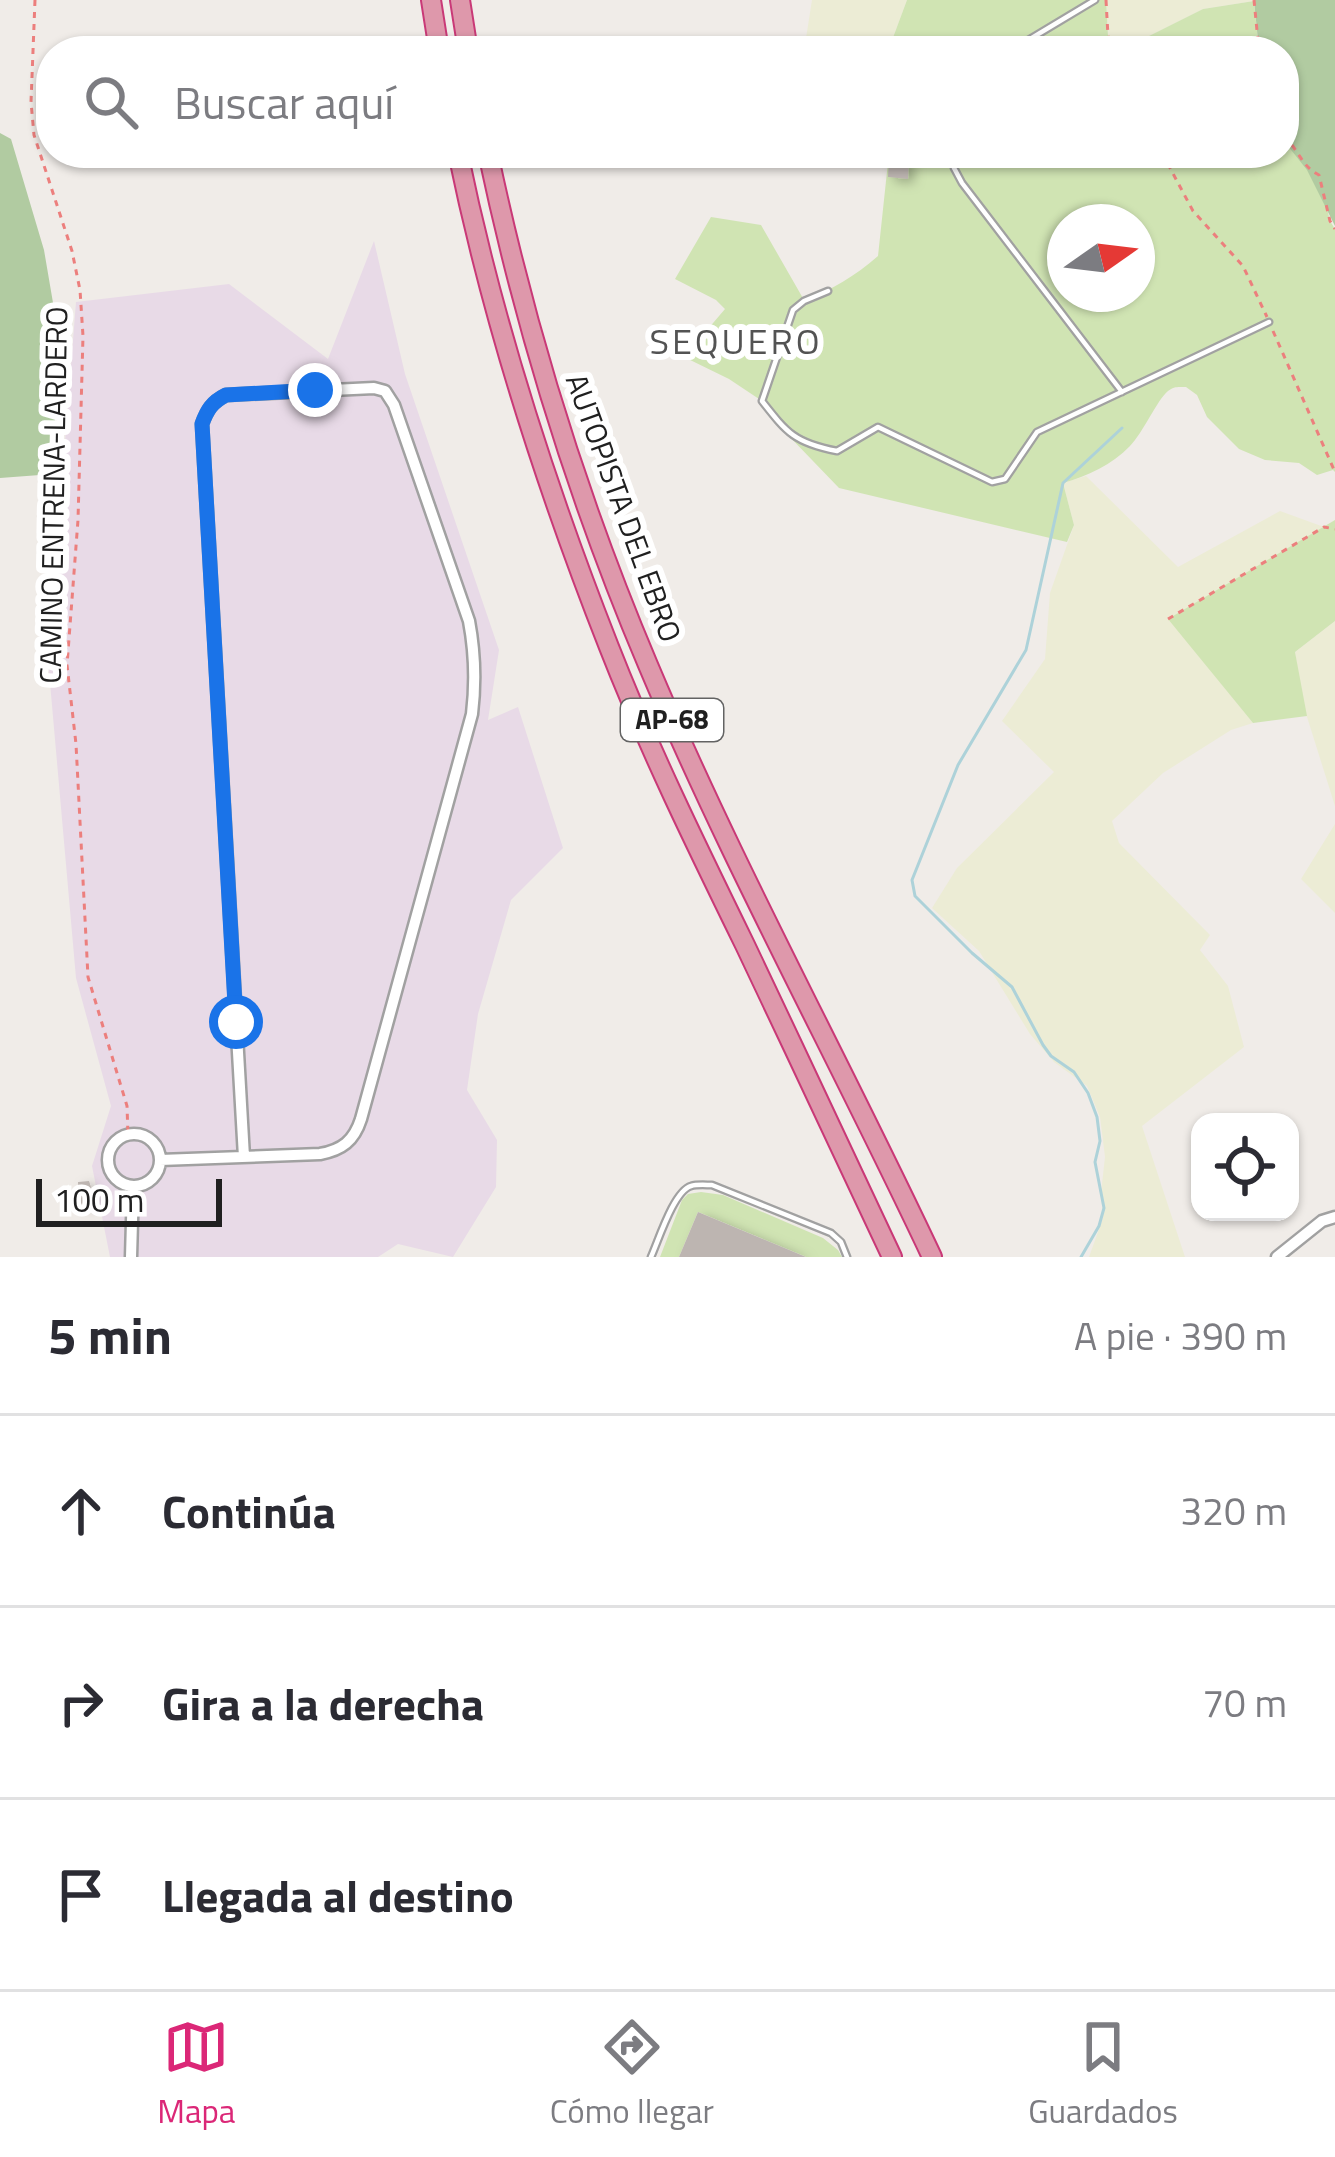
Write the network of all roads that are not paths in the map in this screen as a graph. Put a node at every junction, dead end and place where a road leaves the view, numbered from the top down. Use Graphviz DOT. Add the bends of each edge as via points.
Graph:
graph roads {
  1 [pos="430,0"];
  2 [pos="460,0"];
  3 [pos="1095,0"];
  4 [pos="436,36"];
  5 [pos="466,36"];
  6 [pos="1035,36"];
  7 [pos="461,168"];
  8 [pos="491,168"];
  9 [pos="954,168"];
  10 [pos="827,291"];
  11 [pos="1269,322"];
  12 [pos="1122,392"];
  13 [pos="244,1157"];
  14 [pos="160,1160"];
  15 [pos="133,1186"];
  16 [pos="1335,1217"];
  17 [pos="131,1257"];
  18 [pos="651,1257"];
  19 [pos="847,1257"];
  20 [pos="892,1257"];
  21 [pos="932,1257"];
  22 [pos="1277,1257"];
  1 -- 4 [label="highway"];
  2 -- 5 [label="highway"];
  3 -- 6 [label="lane"];
  7 -- 20 [label="highway, AUTOPISTA DEL EBRO / AP-68" via="516,384 610,650"];
  8 -- 21 [label="highway, AUTOPISTA DEL EBRO / AP-68" via="537,350 623,605"];
  9 -- 12 [label="lane"];
  10 -- 12 [label="lane" via="793,310 762,401 786,433 814,446 837,451 878,427 992,482 1005,478 1037,431"];
  11 -- 12 [label="lane"];
  13 -- 13 [label="street" via="335,1151 357,1130 472,713 469,621 394,406 374,388 226,395 202,424"];
  13 -- 14 [label="street"];
  14 -- 15 [label="street" via="149,1182"];
  14 -- 15 [label="street" via="154,1143 138,1134 113,1145 108,1162 116,1179"];
  15 -- 17 [label="street"];
  16 -- 22 [label="street"];
  18 -- 19 [label="lane" via="678,1195 698,1184 831,1233"];
}
